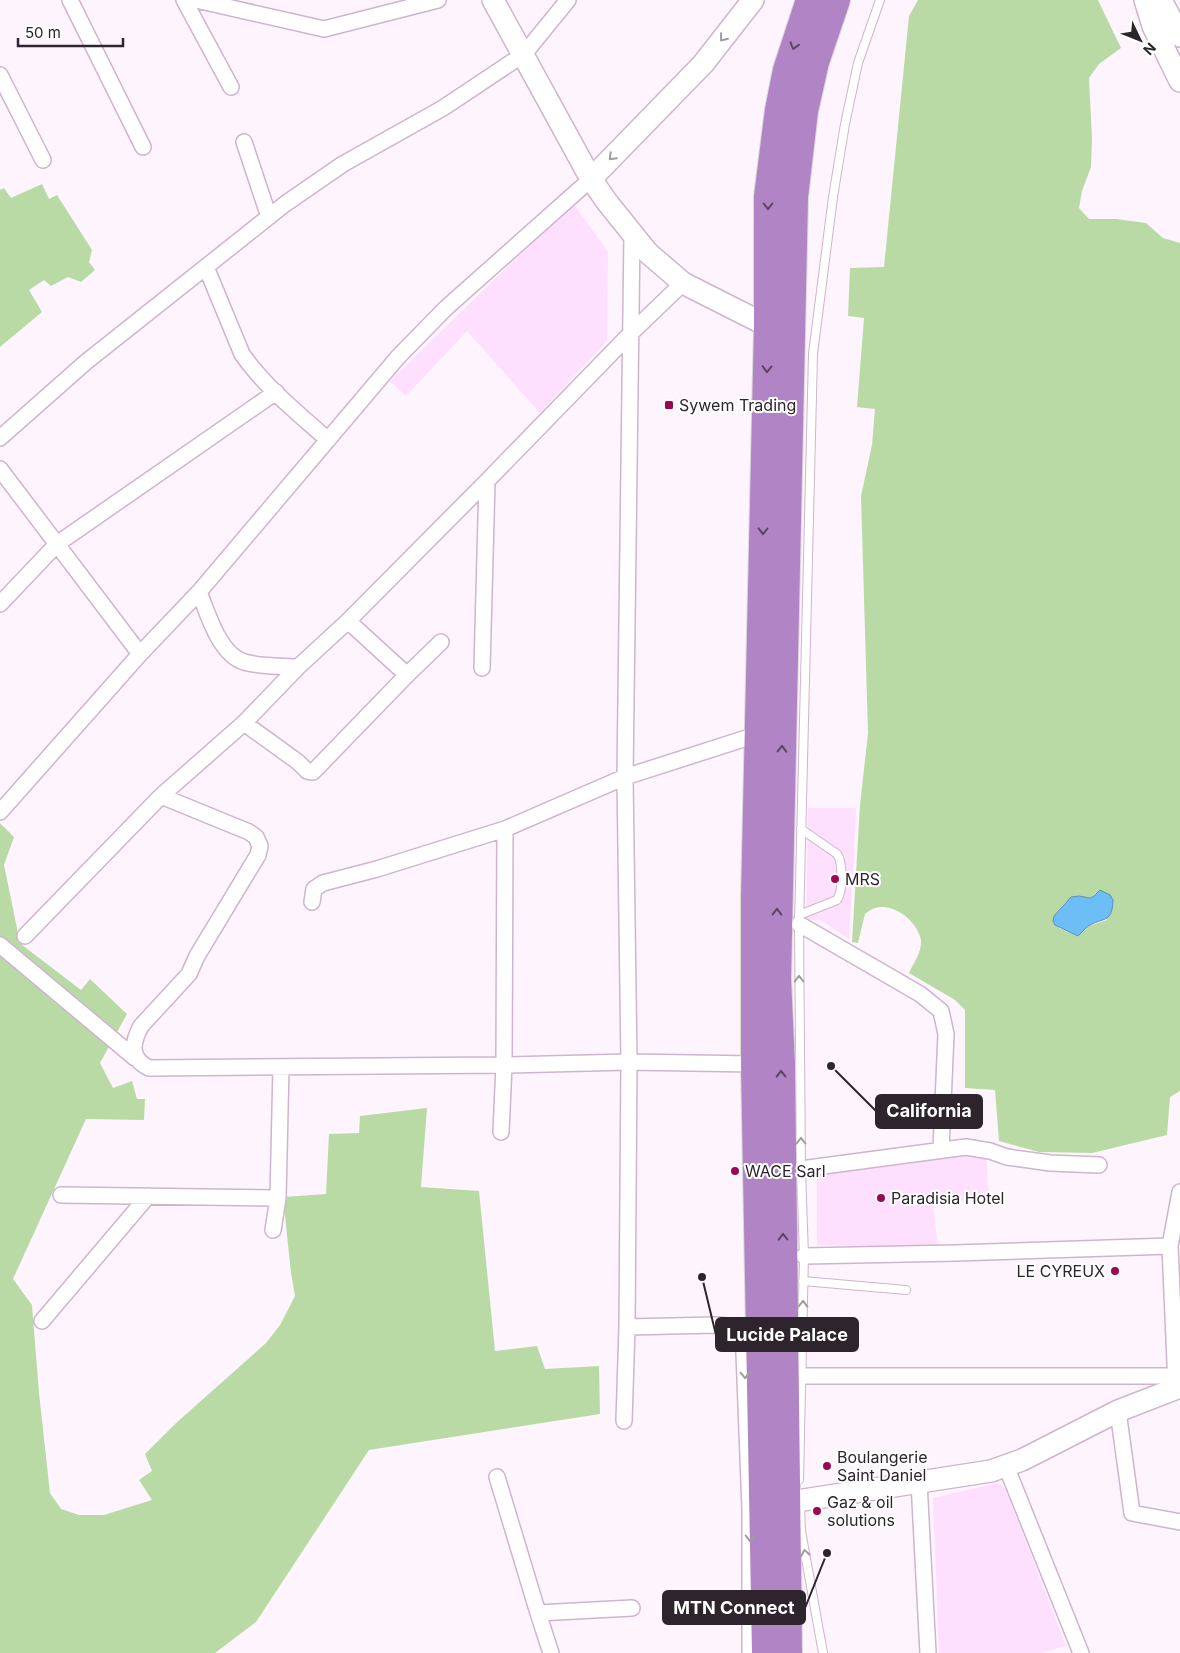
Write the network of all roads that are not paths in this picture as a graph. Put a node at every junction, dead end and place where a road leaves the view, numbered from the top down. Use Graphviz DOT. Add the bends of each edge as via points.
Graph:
graph roads {
  1 [pos="70,0"];
  2 [pos="184,0"];
  3 [pos="196,0"];
  4 [pos="438,0"];
  5 [pos="493,0"];
  6 [pos="568,0"];
  7 [pos="753,0"];
  8 [pos="810,0"];
  9 [pos="836,0"];
  10 [pos="880,0"];
  11 [pos="1145,0"];
  12 [pos="1161,0"];
  13 [pos="1180,36"];
  14 [pos="524,54"];
  15 [pos="0,75"];
  16 [pos="1180,81"];
  17 [pos="230,87"];
  18 [pos="244,142"];
  19 [pos="143,147"];
  20 [pos="43,160"];
  21 [pos="591,179"];
  22 [pos="269,217"];
  23 [pos="632,234"];
  24 [pos="206,267"];
  25 [pos="683,283"];
  26 [pos="768,326"];
  27 [pos="632,332"];
  28 [pos="276,392"];
  29 [pos="0,438"];
  30 [pos="328,440"];
  31 [pos="0,469"];
  32 [pos="487,481"];
  33 [pos="57,544"];
  34 [pos="199,592"];
  35 [pos="0,604"];
  36 [pos="348,621"];
  37 [pos="441,642"];
  38 [pos="140,654"];
  39 [pos="298,667"];
  40 [pos="482,668"];
  41 [pos="407,675"];
  42 [pos="244,723"];
  43 [pos="759,734"];
  44 [pos="625,778"];
  45 [pos="161,796"];
  46 [pos="0,812"];
  47 [pos="505,828"];
  48 [pos="801,829"];
  49 [pos="312,902"];
  50 [pos="799,919"];
  51 [pos="25,936"];
  52 [pos="0,945"];
  53 [pos="135,1058"];
  54 [pos="629,1062"];
  55 [pos="755,1064"];
  56 [pos="504,1065"];
  57 [pos="281,1067"];
  58 [pos="501,1132"];
  59 [pos="941,1149"];
  60 [pos="1099,1165"];
  61 [pos="801,1169"];
  62 [pos="61,1195"];
  63 [pos="148,1196"];
  64 [pos="1180,1196"];
  65 [pos="278,1198"];
  66 [pos="273,1230"];
  67 [pos="1170,1246"];
  68 [pos="804,1256"];
  69 [pos="803,1281"];
  70 [pos="906,1290"];
  71 [pos="42,1321"];
  72 [pos="628,1327"];
  73 [pos="752,1328"];
  74 [pos="801,1376"];
  75 [pos="1177,1384"];
  76 [pos="1118,1411"];
  77 [pos="624,1422"];
  78 [pos="1006,1466"];
  79 [pos="497,1477"];
  80 [pos="920,1482"];
  81 [pos="775,1504"];
  82 [pos="1180,1522"];
  83 [pos="632,1608"];
  84 [pos="538,1613"];
  85 [pos="551,1653"];
  86 [pos="750,1653"];
  87 [pos="766,1653"];
  88 [pos="788,1653"];
  89 [pos="823,1653"];
  90 [pos="928,1653"];
  91 [pos="1081,1653"];
  1 -- 19 [label="street"];
  2 -- 17 [label="street"];
  3 -- 4 [label="street" via="324,29"];
  5 -- 14 [label="main road"];
  6 -- 14 [label="street"];
  7 -- 21 [label="main road, one-way" via="703,64"];
  8 -- 26 [label="highway, one-way" via="787,70 773,153 768,197"];
  81 -- 9 [label="highway, one-way" via="781,1064 776,979 794,197 805,103"];
  10 -- 48 [label="lane" via="858,63 846,124 833,196 813,354"];
  11 -- 16 [label="main road" via="1153,26"];
  12 -- 13 [label="main road"];
  14 -- 21 [label="main road"];
  14 -- 22 [label="street" via="442,108 343,164"];
  15 -- 20 [label="street"];
  18 -- 22 [label="street"];
  21 -- 23 [label="main road"];
  21 -- 30 [label="street" via="446,308 398,357"];
  22 -- 24 [label="street"];
  23 -- 25 [label="main road" via="648,253"];
  23 -- 27 [label="street"];
  24 -- 28 [label="street" via="242,354"];
  24 -- 29 [label="street" via="86,362"];
  25 -- 26 [label="main road"];
  25 -- 27 [label="street"];
  26 -- 43 [label="highway, one-way"];
  27 -- 32 [label="street"];
  27 -- 44 [label="street"];
  28 -- 30 [label="street"];
  28 -- 33 [label="street"];
  30 -- 34 [label="street"];
  31 -- 33 [label="street"];
  32 -- 36 [label="street"];
  32 -- 40 [label="street"];
  33 -- 35 [label="street"];
  33 -- 38 [label="street"];
  34 -- 38 [label="street"];
  34 -- 39 [label="street" via="219,639 229,653 243,662"];
  36 -- 39 [label="street"];
  36 -- 41 [label="street"];
  37 -- 41 [label="street"];
  38 -- 46 [label="street"];
  39 -- 42 [label="street"];
  41 -- 42 [label="street" via="313,772 307,771"];
  42 -- 45 [label="street"];
  43 -- 44 [label="street"];
  43 -- 55 [label="highway"];
  44 -- 47 [label="street"];
  44 -- 54 [label="street"];
  45 -- 51 [label="street"];
  45 -- 53 [label="street" via="249,832 260,846 258,855 189,974 136,1036"];
  47 -- 49 [label="street" via="323,883 314,889"];
  47 -- 56 [label="street"];
  48 -- 50 [label="lane"];
  48 -- 50 [label="lane" via="837,854 841,894 837,900"];
  50 -- 59 [label="street" via="920,994 941,1011 946,1034"];
  61 -- 50 [label="lane, one-way"];
  52 -- 53 [label="street"];
  53 -- 57 [label="street" via="149,1068"];
  54 -- 55 [label="street"];
  54 -- 56 [label="street"];
  54 -- 72 [label="street"];
  55 -- 73 [label="highway"];
  56 -- 57 [label="street"];
  56 -- 58 [label="street"];
  57 -- 65 [label="street"];
  59 -- 60 [label="street" via="966,1147 1021,1159"];
  59 -- 61 [label="street"];
  61 -- 68 [label="lane"];
  62 -- 63 [label="street"];
  63 -- 65 [label="street"];
  63 -- 71 [label="street"];
  64 -- 67 [label="street"];
  65 -- 66 [label="street"];
  67 -- 68 [label="street"];
  67 -- 75 [label="street"];
  68 -- 69 [label="lane"];
  69 -- 70 [label="lane"];
  74 -- 69 [label="lane, one-way"];
  72 -- 73 [label="street" via="716,1325"];
  72 -- 77 [label="street"];
  73 -- 81 [label="highway, one-way"];
  74 -- 75 [label="street"];
  74 -- 81 [label="lane"];
  75 -- 76 [label="main road"];
  76 -- 78 [label="main road"];
  76 -- 82 [label="street" via="1132,1513"];
  78 -- 80 [label="main road"];
  78 -- 91 [label="street"];
  79 -- 84 [label="street"];
  80 -- 81 [label="main road"];
  80 -- 90 [label="street"];
  81 -- 86 [label="street, one-way"];
  81 -- 87 [label="highway"];
  81 -- 88 [label="highway"];
  89 -- 81 [label="lane, one-way" via="801,1531"];
  83 -- 84 [label="street"];
  84 -- 85 [label="street"];
}
